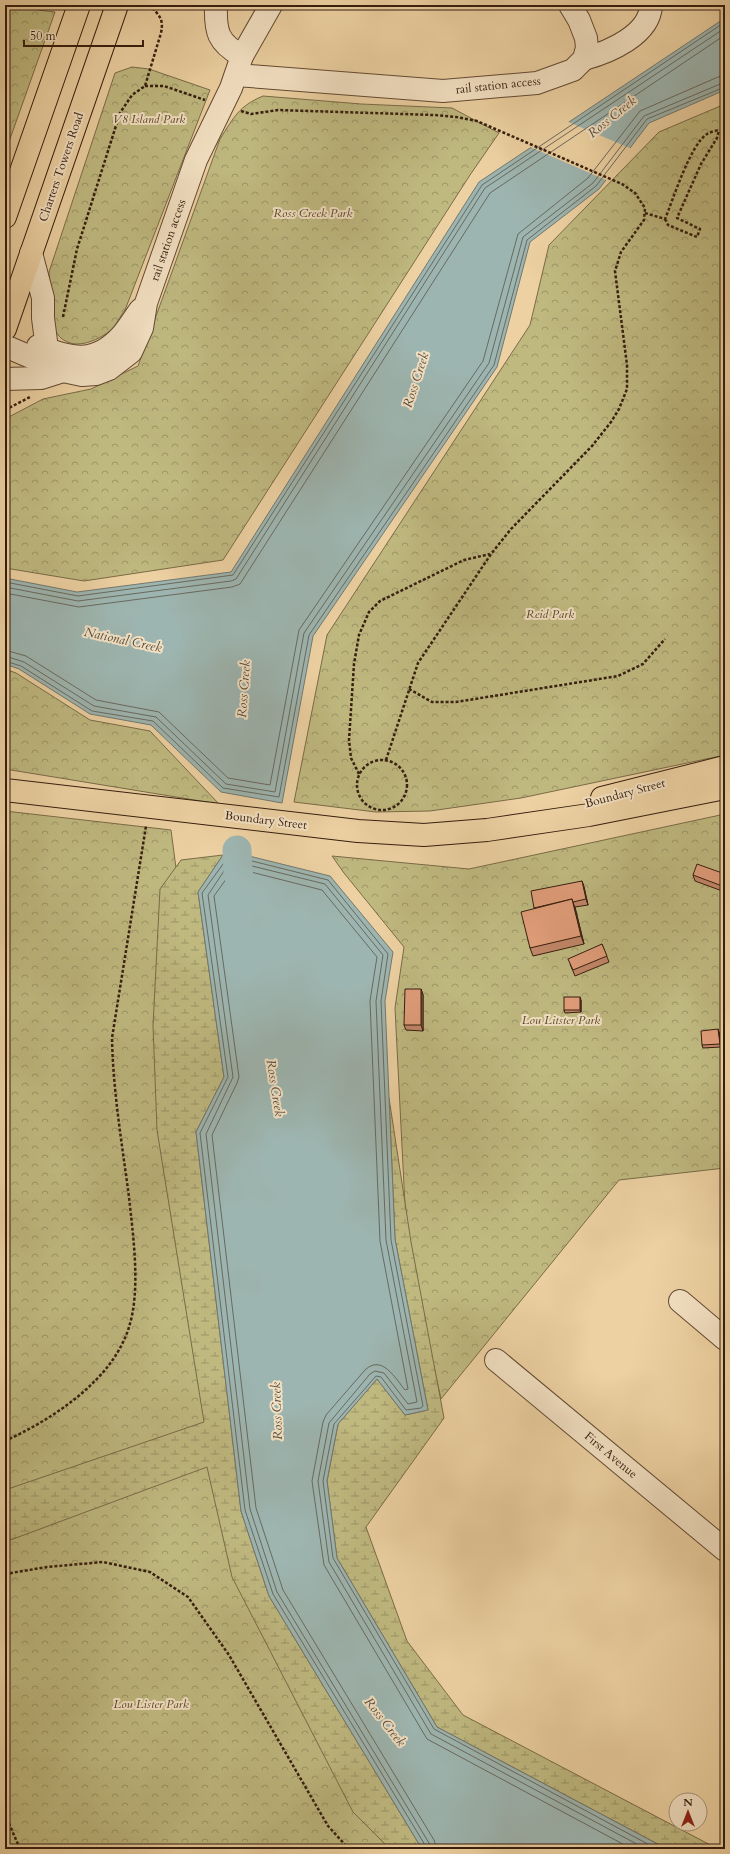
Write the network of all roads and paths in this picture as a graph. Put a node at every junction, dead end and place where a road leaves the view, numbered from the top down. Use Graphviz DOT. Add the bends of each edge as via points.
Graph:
graph roads {
  1 [pos="79,5"];
  2 [pos="150,5"];
  3 [pos="216,5"];
  4 [pos="271,5"];
  5 [pos="570,5"];
  6 [pos="652,5"];
  7 [pos="116,8"];
  8 [pos="584,59"];
  9 [pos="239,65"];
  10 [pos="145,86"];
  11 [pos="223,105"];
  12 [pos="725,128"];
  13 [pos="719,130"];
  14 [pos="645,213"];
  15 [pos="5,217"];
  16 [pos="665,219"];
  17 [pos="31,254"];
  18 [pos="146,303"];
  19 [pos="62,321"];
  20 [pos="5,330"];
  21 [pos="5,333"];
  22 [pos="5,346"];
  23 [pos="47,349"];
  24 [pos="63,371"];
  25 [pos="41,378"];
  26 [pos="5,379"];
  27 [pos="5,410"];
  28 [pos="491,554"];
  29 [pos="666,639"];
  30 [pos="409,689"];
  31 [pos="386,760"];
  32 [pos="725,767"];
  33 [pos="359,774"];
  34 [pos="725,788"];
  35 [pos="5,790"];
  36 [pos="527,824"];
  37 [pos="146,826"];
  38 [pos="680,1301"];
  39 [pos="725,1339"];
  40 [pos="496,1360"];
  41 [pos="5,1441"];
  42 [pos="725,1550"];
  43 [pos="5,1574"];
  44 [pos="5,1814"];
  45 [pos="20,1849"];
  46 [pos="349,1849"];
  1 -- 15 [label="main road"];
  2 -- 10 [label="path" via="160,15 162,25"];
  3 -- 9 [label="street" via="216,26 220,39 230,49"];
  4 -- 9 [label="street, rail station access"];
  5 -- 8 [label="street" via="586,38"];
  6 -- 8 [label="street" via="648,19 636,34 600,54"];
  7 -- 17 [label="main road, Charters Towers Road"];
  8 -- 9 [label="street, rail station access" via="573,70 537,83 443,91"];
  9 -- 11 [label="street, rail station access"];
  10 -- 11 [label="path" via="164,86"];
  10 -- 19 [label="path" via="132,95 120,113 77,249"];
  11 -- 14 [label="path" via="251,114 278,110 456,116 477,121 630,188 642,202"];
  11 -- 18 [label="street, rail station access" via="188,180"];
  12 -- 13 [label="path"];
  13 -- 16 [label="path" via="708,133 696,148 685,168"];
  13 -- 16 [label="path" via="677,218 700,229 697,237 668,225"];
  14 -- 16 [label="path"];
  14 -- 28 [label="path" via="640,227 621,252 615,271 628,365 627,389 619,409 592,446 511,529"];
  17 -- 20 [label="main road, Charters Towers Road"];
  17 -- 23 [label="street" via="43,298"];
  18 -- 23 [label="street" via="124,333 101,352 85,357 70,357"];
  18 -- 24 [label="street, rail station access" via="142,328 136,343 131,352 119,362 96,374 82,375"];
  21 -- 23 [label="street"];
  22 -- 24 [label="street, rail station access"];
  24 -- 25 [label="street"];
  25 -- 26 [label="street"];
  25 -- 27 [label="path" via="33,395"];
  28 -- 30 [label="path" via="418,663"];
  28 -- 33 [label="path" via="464,560 380,601 369,612 359,635 354,664 349,740 351,758"];
  29 -- 30 [label="path" via="644,664 618,676 456,702 432,702"];
  30 -- 31 [label="path"];
  31 -- 33 [label="path" via="370,762"];
  31 -- 33 [label="path" via="400,767 407,783 403,799 394,807 381,810 366,804 357,790"];
  32 -- 36 [label="main road, Boundary Street" via="586,802"];
  34 -- 36 [label="main road, Boundary Street"];
  35 -- 36 [label="main road, Boundary Street" via="424,835 453,834"];
  37 -- 41 [label="path" via="112,1038 112,1068 134,1238 131,1320 116,1354 98,1378 81,1394 52,1414"];
  38 -- 39 [label="street"];
  40 -- 42 [label="street, First Avenue"];
  43 -- 46 [label="path" via="103,1562 150,1572 188,1597 229,1655 328,1826"];
  44 -- 45 [label="path"];
}
